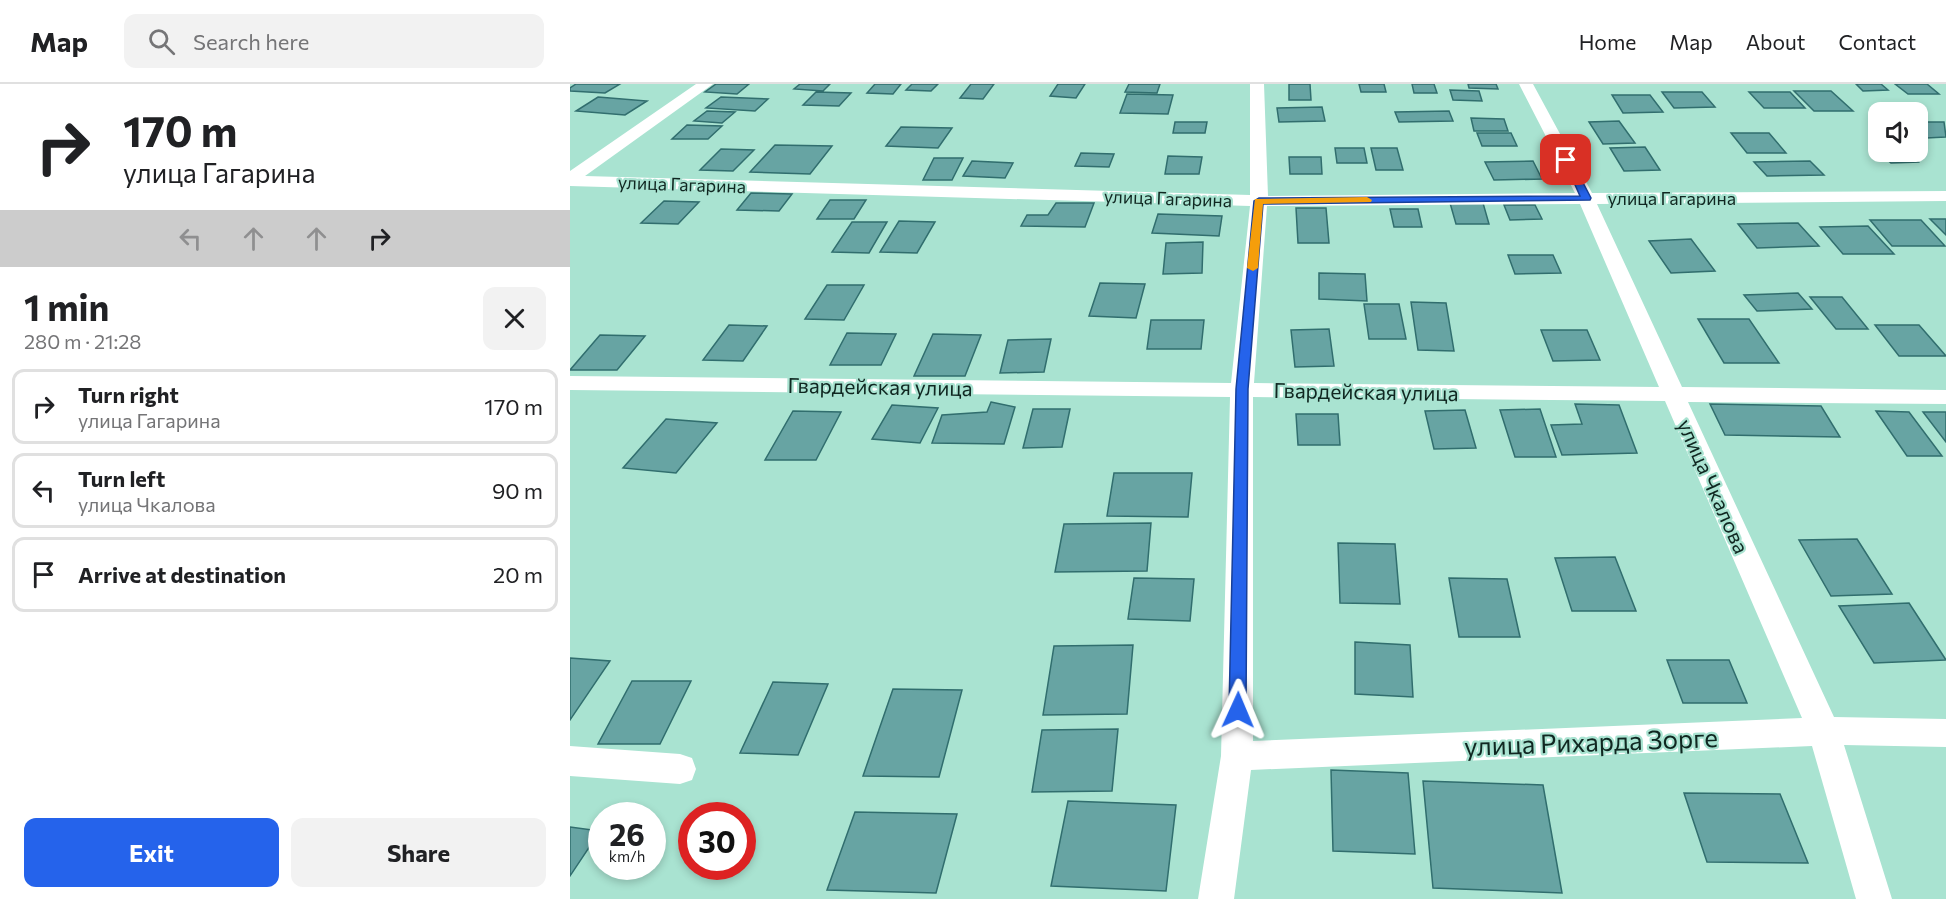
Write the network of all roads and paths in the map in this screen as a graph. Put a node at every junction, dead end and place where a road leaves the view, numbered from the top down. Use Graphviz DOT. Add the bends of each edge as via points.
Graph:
graph roads {
  1 [pos="706,84"];
  2 [pos="1257,84"];
  3 [pos="1526,84"];
  4 [pos="570,180"];
  5 [pos="1946,196"];
  6 [pos="1586,198"];
  7 [pos="1259,201"];
  8 [pos="570,383"];
  9 [pos="1242,389"];
  10 [pos="1673,395"];
  11 [pos="1946,397"];
  12 [pos="1824,732"];
  13 [pos="1946,733"];
  14 [pos="1237,756"];
  15 [pos="570,761"];
  16 [pos="680,770"];
  17 [pos="1216,899"];
  18 [pos="1875,899"];
  1 -- 4 [label="street"];
  2 -- 7 [label="street"];
  3 -- 6 [label="street, улица Чкалова"];
  4 -- 7 [label="street, улица Гагарина"];
  5 -- 6 [label="street, улица Гагарина"];
  6 -- 7 [label="street, улица Гагарина"];
  6 -- 10 [label="street, улица Чкалова"];
  7 -- 9 [label="street"];
  8 -- 9 [label="street, Гвардейская улица"];
  9 -- 10 [label="street, Гвардейская улица"];
  9 -- 14 [label="street"];
  10 -- 11 [label="street, Гвардейская улица"];
  10 -- 12 [label="street, улица Чкалова"];
  12 -- 13 [label="street, улица Рихарда Зорге"];
  12 -- 14 [label="street, улица Рихарда Зорге"];
  12 -- 18 [label="street, улица Чкалова"];
  14 -- 17 [label="street"];
  15 -- 16 [label="street"];
}
